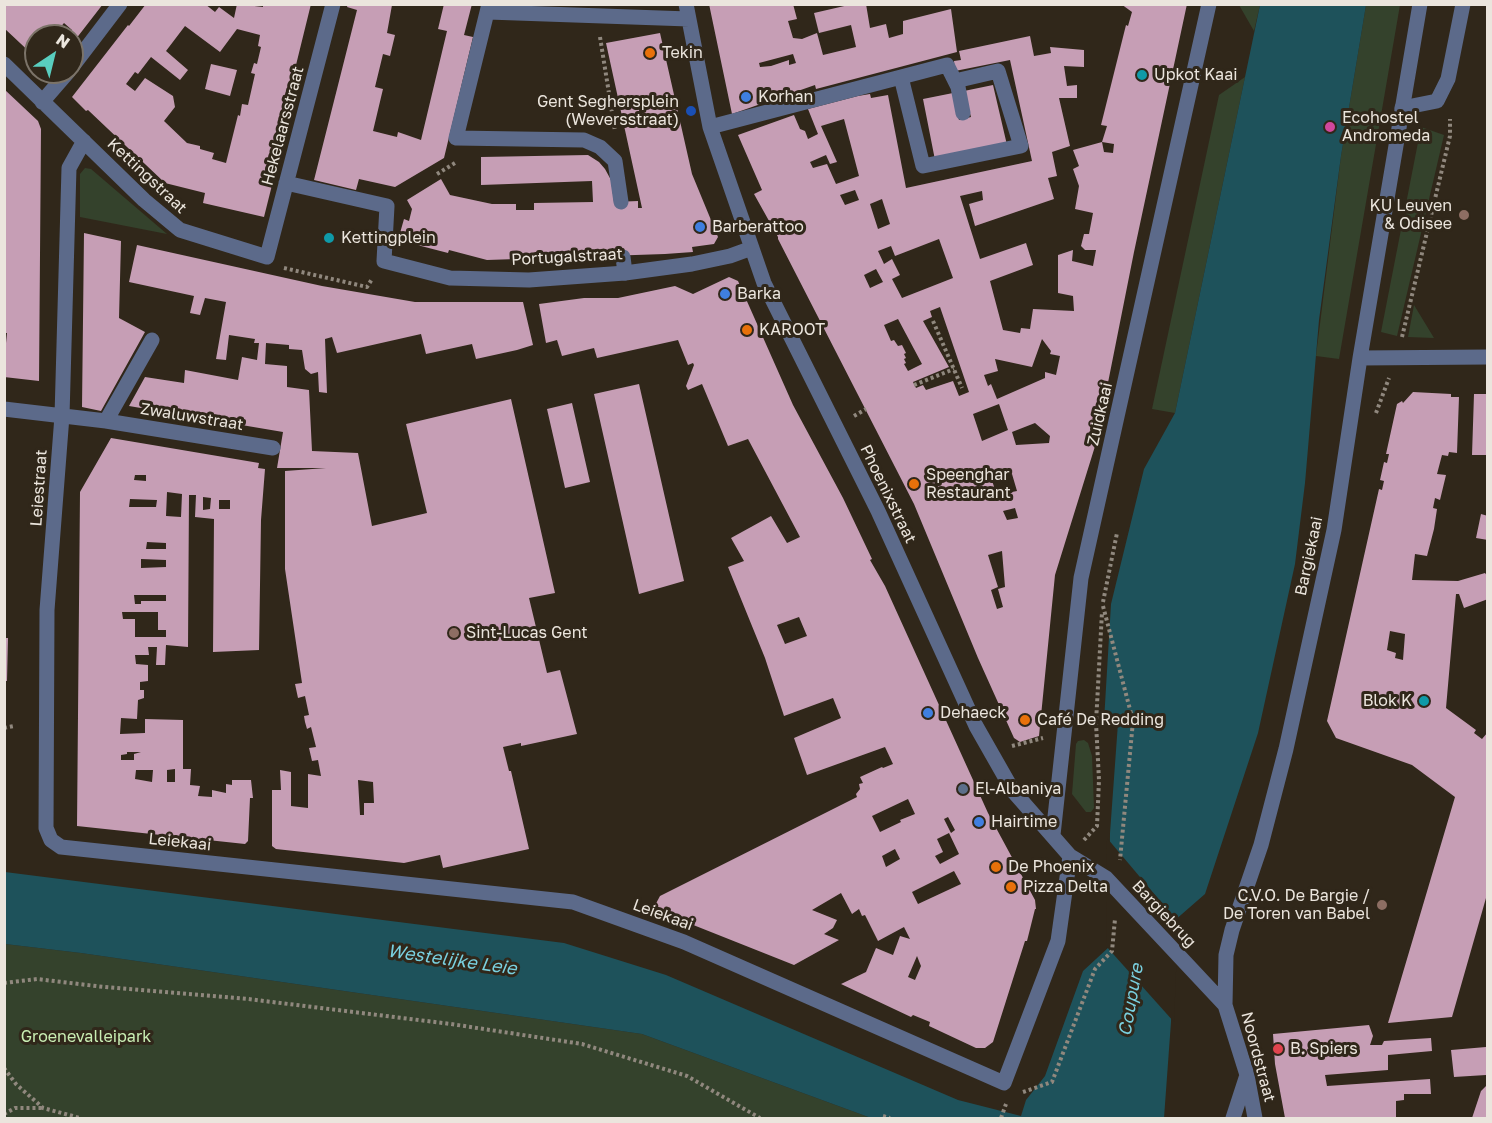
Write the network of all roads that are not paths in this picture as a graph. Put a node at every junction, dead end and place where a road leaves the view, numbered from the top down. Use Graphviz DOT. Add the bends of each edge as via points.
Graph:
graph roads {
  1 [pos="120,4"];
  2 [pos="333,4"];
  3 [pos="1209,4"];
  4 [pos="1420,4"];
  5 [pos="1463,4"];
  6 [pos="489,8"];
  7 [pos="688,12"];
  8 [pos="84,51"];
  9 [pos="4,64"];
  10 [pos="901,77"];
  11 [pos="955,81"];
  12 [pos="58,84"];
  13 [pos="42,102"];
  14 [pos="1402,108"];
  15 [pos="963,113"];
  16 [pos="710,127"];
  17 [pos="84,141"];
  18 [pos="286,183"];
  19 [pos="621,202"];
  20 [pos="752,248"];
  21 [pos="267,256"];
  22 [pos="623,256"];
  23 [pos="625,273"];
  24 [pos="152,340"];
  25 [pos="1488,357"];
  26 [pos="1360,358"];
  27 [pos="4,409"];
  28 [pos="62,416"];
  29 [pos="106,421"];
  30 [pos="273,448"];
  31 [pos="1053,835"];
  32 [pos="51,840"];
  33 [pos="1070,856"];
  34 [pos="1225,1005"];
  35 [pos="1247,1076"];
  36 [pos="1233,1119"];
  37 [pos="1255,1119"];
  1 -- 8 [label="street"];
  2 -- 18 [label="street, Hekelaarsstraat"];
  3 -- 31 [label="street, Zuidkaai" via="1081,578"];
  4 -- 14 [label="street, Bargiekaai"];
  5 -- 14 [label="street" via="1448,79 1437,101"];
  6 -- 7 [label="street" via="597,16"];
  6 -- 19 [label="street" via="456,138 585,140 615,161"];
  7 -- 16 [label="street, Phoenixstraat"];
  9 -- 13 [label="street, Kettingstraat"];
  10 -- 11 [label="street" via="947,65"];
  10 -- 11 [label="street" via="922,166 1021,146 998,71"];
  10 -- 16 [label="street"];
  11 -- 15 [label="street"];
  12 -- 13 [label="street"];
  13 -- 17 [label="street, Kettingstraat"];
  14 -- 26 [label="street, Bargiekaai"];
  16 -- 20 [label="street, Phoenixstraat"];
  17 -- 21 [label="street, Kettingstraat" via="180,230"];
  17 -- 28 [label="street, Leiestraat" via="69,168"];
  18 -- 21 [label="street, Hekelaarsstraat"];
  18 -- 23 [label="street, Portugalstraat" via="387,206 384,261 450,278 529,280"];
  20 -- 23 [label="street, Portugalstraat" via="692,264"];
  20 -- 31 [label="street, Phoenixstraat" via="764,283 878,512 976,726 1013,791"];
  22 -- 23 [label="street"];
  24 -- 29 [label="street, Zwaluwstraat"];
  25 -- 26 [label="street"];
  26 -- 34 [label="street, Bargiekaai" via="1334,530 1286,749 1226,956"];
  27 -- 28 [label="street, Zwaluwstraat"];
  28 -- 29 [label="street, Zwaluwstraat"];
  28 -- 32 [label="street, Leiestraat" via="47,610 46,828"];
  29 -- 30 [label="street, Zwaluwstraat"];
  31 -- 33 [label="street, Phoenixstraat"];
  32 -- 33 [label="street, Leiekaai" via="61,847 573,902 684,942 1004,1083 1058,941"];
  33 -- 34 [label="street, Bargiebrug" via="1106,878"];
  34 -- 35 [label="street, Noordstraat"];
  35 -- 36 [label="street"];
  35 -- 37 [label="street, Noordstraat"];
}
